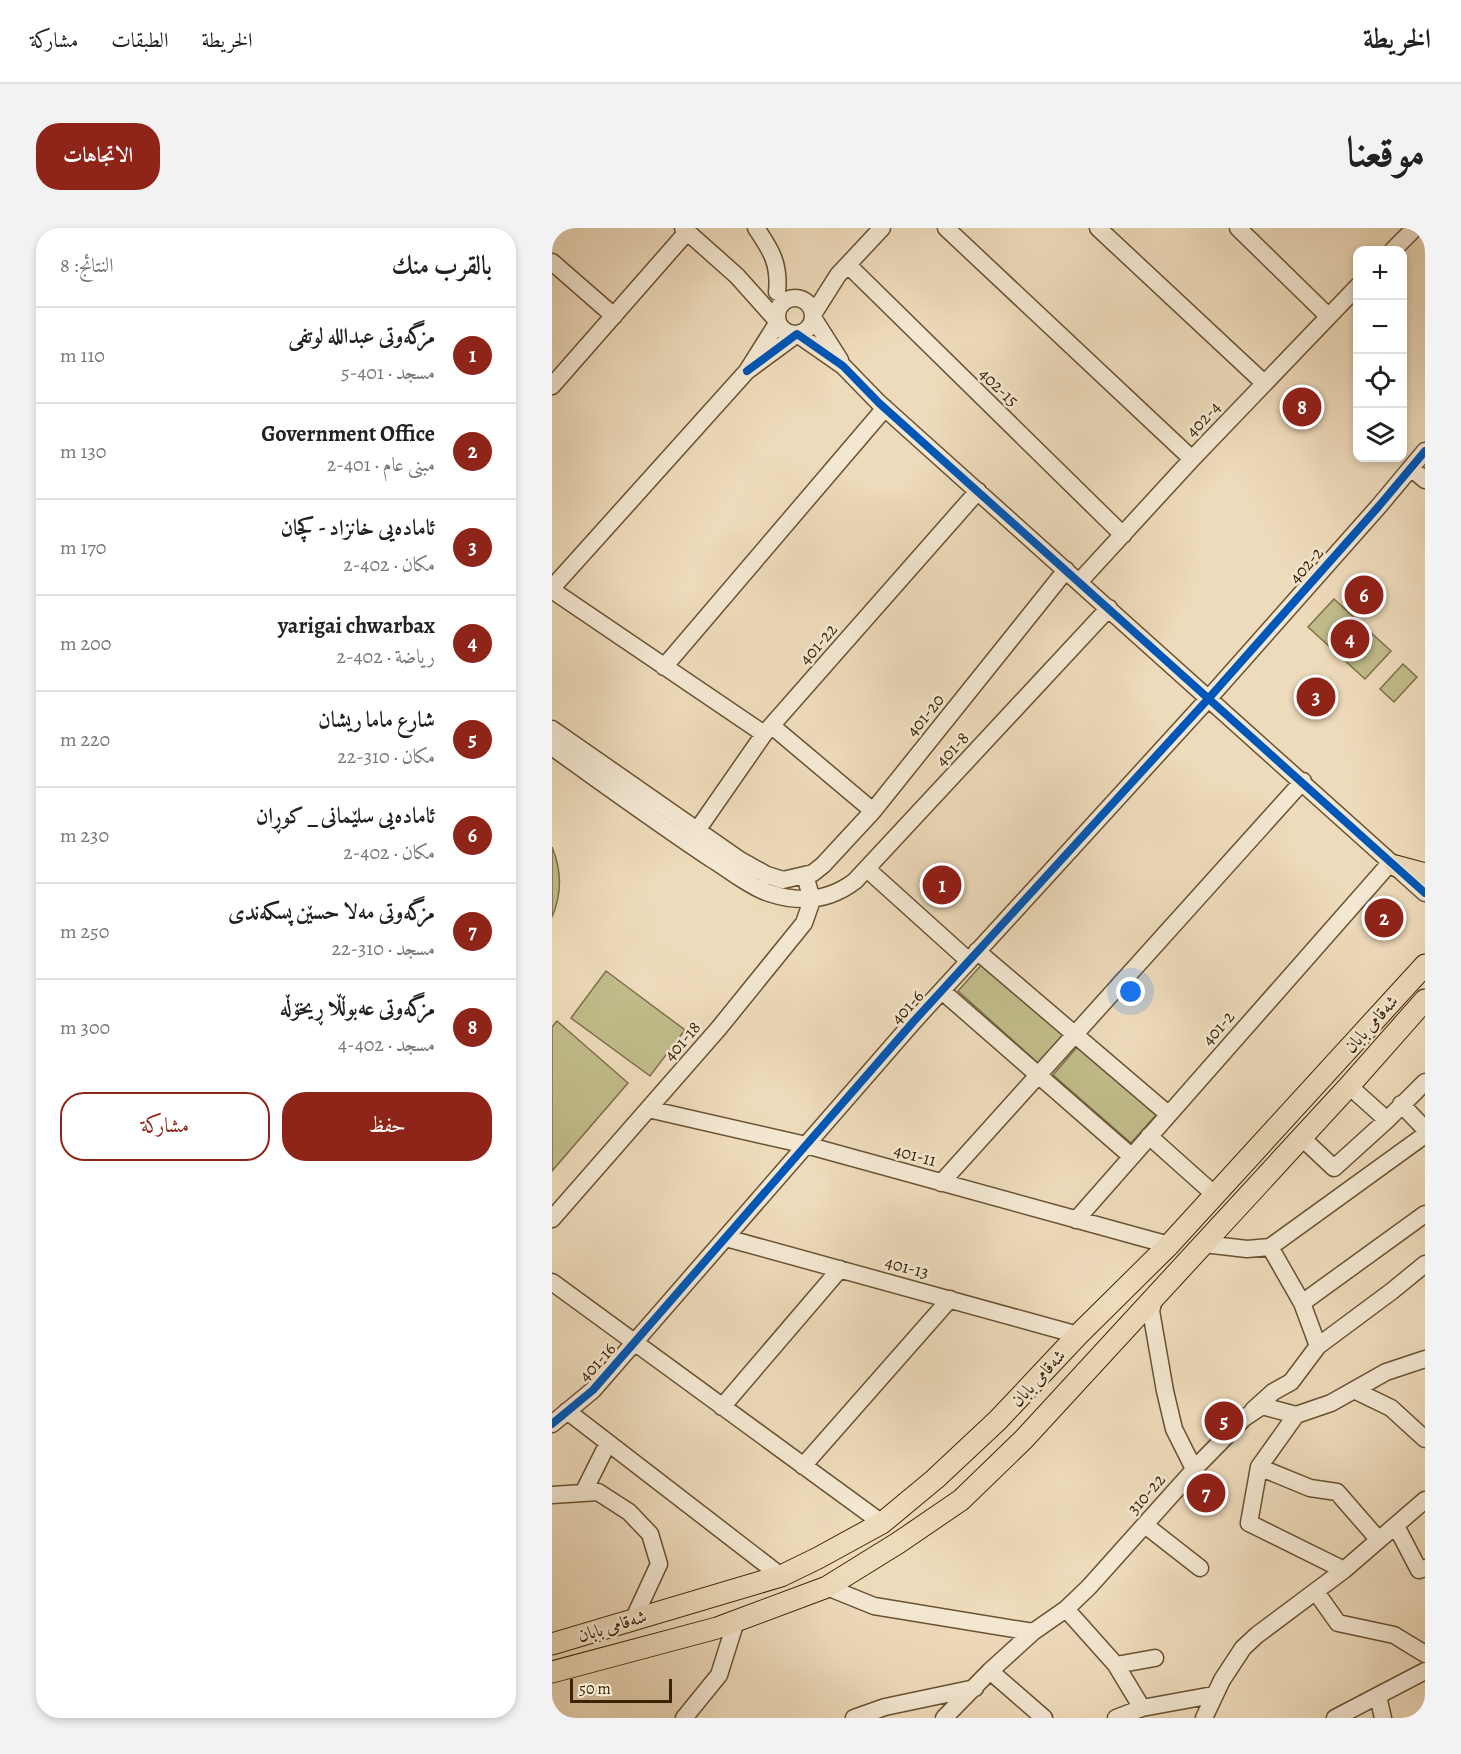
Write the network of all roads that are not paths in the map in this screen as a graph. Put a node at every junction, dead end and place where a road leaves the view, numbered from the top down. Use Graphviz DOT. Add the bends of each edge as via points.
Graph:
graph roads {
  1 [pos="756,228"];
  2 [pos="882,228"];
  3 [pos="946,228"];
  4 [pos="1098,228"];
  5 [pos="1238,228"];
  6 [pos="1415,228"];
  7 [pos="685,230"];
  8 [pos="1425,238"];
  9 [pos="1397,246"];
  10 [pos="552,262"];
  11 [pos="843,270"];
  12 [pos="737,276"];
  13 [pos="1353,291"];
  14 [pos="788,296"];
  15 [pos="614,316"];
  16 [pos="814,316"];
  17 [pos="1328,316"];
  18 [pos="778,322"];
  19 [pos="797,334"];
  20 [pos="843,366"];
  21 [pos="747,371"];
  22 [pos="1264,383"];
  23 [pos="552,386"];
  24 [pos="885,408"];
  25 [pos="1425,451"];
  26 [pos="1192,459"];
  27 [pos="1411,468"];
  28 [pos="1425,480"];
  29 [pos="978,491"];
  30 [pos="1122,536"];
  31 [pos="1066,570"];
  32 [pos="1079,582"];
  33 [pos="552,589"];
  34 [pos="1109,608"];
  35 [pos="664,667"];
  36 [pos="1209,698"];
  37 [pos="552,729"];
  38 [pos="768,730"];
  39 [pos="552,747"];
  40 [pos="1303,781"];
  41 [pos="873,811"];
  42 [pos="698,829"];
  43 [pos="1393,864"];
  44 [pos="867,869"];
  45 [pos="1425,874"];
  46 [pos="805,875"];
  47 [pos="1425,893"];
  48 [pos="812,900"];
  49 [pos="973,956"];
  50 [pos="1425,964"];
  51 [pos="942,991"];
  52 [pos="1425,1000"];
  53 [pos="1075,1035"];
  54 [pos="1039,1075"];
  55 [pos="1425,1082"];
  56 [pos="1349,1086"];
  57 [pos="1401,1104"];
  58 [pos="648,1109"];
  59 [pos="1168,1114"];
  60 [pos="1387,1120"];
  61 [pos="1425,1129"];
  62 [pos="1425,1135"];
  63 [pos="1149,1136"];
  64 [pos="1302,1138"];
  65 [pos="806,1146"];
  66 [pos="1131,1156"];
  67 [pos="941,1183"];
  68 [pos="1215,1195"];
  69 [pos="1425,1214"];
  70 [pos="552,1219"];
  71 [pos="1077,1220"];
  72 [pos="726,1238"];
  73 [pos="1204,1244"];
  74 [pos="1169,1245"];
  75 [pos="1270,1247"];
  76 [pos="1425,1264"];
  77 [pos="840,1269"];
  78 [pos="552,1282"];
  79 [pos="1155,1296"];
  80 [pos="950,1299"];
  81 [pos="1302,1303"];
  82 [pos="1078,1335"];
  83 [pos="635,1342"];
  84 [pos="1318,1346"];
  85 [pos="1425,1359"];
  86 [pos="1354,1390"];
  87 [pos="722,1407"];
  88 [pos="567,1412"];
  89 [pos="1296,1415"];
  90 [pos="1244,1418"];
  91 [pos="552,1424"];
  92 [pos="1425,1440"];
  93 [pos="608,1443"];
  94 [pos="803,1466"];
  95 [pos="1259,1467"];
  96 [pos="1194,1469"];
  97 [pos="583,1493"];
  98 [pos="552,1495"];
  99 [pos="1425,1500"];
  100 [pos="882,1523"];
  101 [pos="1145,1525"];
  102 [pos="1396,1526"];
  103 [pos="1378,1539"];
  104 [pos="1200,1568"];
  105 [pos="1425,1568"];
  106 [pos="1344,1570"];
  107 [pos="781,1576"];
  108 [pos="827,1587"];
  109 [pos="1316,1592"];
  110 [pos="1066,1609"];
  111 [pos="633,1620"];
  112 [pos="736,1622"];
  113 [pos="1033,1632"];
  114 [pos="552,1644"];
  115 [pos="1425,1654"];
  116 [pos="1155,1658"];
  117 [pos="1116,1665"];
  118 [pos="990,1671"];
  119 [pos="1425,1671"];
  120 [pos="552,1672"];
  121 [pos="975,1688"];
  122 [pos="1213,1695"];
  123 [pos="1378,1696"];
  124 [pos="1142,1708"];
  125 [pos="861,1717"];
  126 [pos="684,1718"];
  127 [pos="944,1718"];
  128 [pos="1044,1718"];
  129 [pos="1116,1718"];
  130 [pos="1204,1718"];
  131 [pos="1335,1718"];
  132 [pos="1383,1718"];
  1 -- 14 [label="street" via="774,254"];
  2 -- 11 [label="street"];
  3 -- 26 [label="street"];
  4 -- 22 [label="street"];
  5 -- 17 [label="street"];
  6 -- 8 [label="street"];
  6 -- 9 [label="street"];
  7 -- 12 [label="street"];
  7 -- 15 [label="street"];
  10 -- 15 [label="street"];
  11 -- 14 [label="street"];
  11 -- 16 [label="street"];
  11 -- 30 [label="street, 402-15"];
  12 -- 14 [label="street"];
  12 -- 18 [label="street"];
  13 -- 17 [label="street, 402-4"];
  14 -- 16 [label="street" via="808,302"];
  14 -- 18 [label="street" via="778,309"];
  15 -- 23 [label="street"];
  16 -- 19 [label="street" via="808,329"];
  16 -- 20 [label="street"];
  17 -- 22 [label="street, 402-4"];
  18 -- 19 [label="street" via="785,331"];
  18 -- 21 [label="street"];
  19 -- 20 [label="street"];
  19 -- 21 [label="street"];
  20 -- 24 [label="street"];
  21 -- 33 [label="street"];
  22 -- 26 [label="street, 402-4"];
  24 -- 29 [label="street"];
  24 -- 35 [label="street"];
  25 -- 27 [label="street, 402-2"];
  26 -- 30 [label="street, 402-4"];
  27 -- 28 [label="street"];
  27 -- 36 [label="street, 402-2"];
  29 -- 31 [label="street"];
  29 -- 38 [label="street, 401-22"];
  30 -- 32 [label="street, 402-4"];
  31 -- 32 [label="street"];
  31 -- 41 [label="street, 401-20"];
  32 -- 34 [label="street"];
  33 -- 35 [label="street"];
  34 -- 36 [label="street"];
  34 -- 44 [label="street, 401-8"];
  35 -- 38 [label="street"];
  36 -- 40 [label="street"];
  36 -- 49 [label="street, 401-6"];
  37 -- 42 [label="street"];
  38 -- 41 [label="street"];
  38 -- 42 [label="street, 401-22"];
  39 -- 48 [label="street" via="687,843 766,892"];
  40 -- 43 [label="street"];
  40 -- 53 [label="street"];
  41 -- 46 [label="street, 401-20" via="823,865"];
  42 -- 46 [label="street" via="767,875 783,880"];
  43 -- 45 [label="main road"];
  43 -- 47 [label="street"];
  43 -- 59 [label="street, 401-2"];
  44 -- 48 [label="street, 401-8" via="847,887"];
  44 -- 49 [label="street"];
  46 -- 48 [label="street"];
  48 -- 58 [label="street, 401-18" via="804,923"];
  49 -- 51 [label="street, 401-6"];
  49 -- 53 [label="street"];
  50 -- 68 [label="main road, شەقامی بابان"];
  51 -- 54 [label="street"];
  51 -- 65 [label="street, 401-6"];
  52 -- 56 [label="main road, شەقامی بابان"];
  53 -- 54 [label="street"];
  53 -- 59 [label="street"];
  54 -- 66 [label="street"];
  54 -- 67 [label="street"];
  55 -- 57 [label="street"];
  56 -- 60 [label="street"];
  56 -- 64 [label="main road, شەقامی بابان"];
  57 -- 60 [label="street"];
  57 -- 61 [label="street"];
  58 -- 65 [label="street, 401-11"];
  58 -- 70 [label="street, 401-18"];
  59 -- 63 [label="street, 401-2"];
  60 -- 64 [label="street" via="1334,1168"];
  62 -- 75 [label="street"];
  63 -- 66 [label="street, 401-2"];
  63 -- 68 [label="street"];
  64 -- 73 [label="main road, شەقامی بابان"];
  65 -- 67 [label="street, 401-11"];
  65 -- 72 [label="street, 401-6"];
  66 -- 71 [label="street, 401-2"];
  67 -- 71 [label="street, 401-11"];
  68 -- 74 [label="main road, شەقامی بابان"];
  69 -- 81 [label="street"];
  71 -- 74 [label="street, 401-11"];
  72 -- 77 [label="street, 401-13"];
  72 -- 83 [label="street, 401-6"];
  73 -- 75 [label="street"];
  73 -- 79 [label="main road, شەقامی بابان"];
  74 -- 82 [label="main road, شەقامی بابان"];
  75 -- 81 [label="street"];
  76 -- 84 [label="street"];
  77 -- 80 [label="street, 401-13"];
  77 -- 87 [label="street"];
  78 -- 83 [label="street"];
  79 -- 96 [label="street" via="1151,1311 1165,1391 1174,1429"];
  79 -- 108 [label="main road, شەقامی بابان" via="1024,1439 961,1500"];
  80 -- 82 [label="street, 401-13"];
  80 -- 94 [label="street"];
  81 -- 84 [label="street"];
  82 -- 100 [label="main road, شەقامی بابان" via="998,1420"];
  83 -- 87 [label="street"];
  83 -- 88 [label="street, 401-16" via="593,1390"];
  84 -- 90 [label="street" via="1291,1382 1273,1392"];
  85 -- 86 [label="street" via="1386,1372"];
  86 -- 89 [label="street"];
  86 -- 92 [label="street" via="1391,1408"];
  87 -- 94 [label="street"];
  88 -- 91 [label="street, 401-16"];
  88 -- 93 [label="street"];
  89 -- 90 [label="street, 310-22" via="1262,1406"];
  89 -- 95 [label="street"];
  90 -- 96 [label="street, 310-22"];
  93 -- 97 [label="street"];
  93 -- 107 [label="street"];
  94 -- 100 [label="street"];
  95 -- 103 [label="street" via="1310,1488 1337,1492"];
  95 -- 106 [label="street" via="1249,1523"];
  96 -- 101 [label="street, 310-22"];
  97 -- 98 [label="street"];
  97 -- 111 [label="street" via="598,1492 629,1512 650,1534 659,1564"];
  99 -- 102 [label="street"];
  100 -- 107 [label="main road, شەقامی بابان"];
  101 -- 104 [label="street"];
  101 -- 110 [label="street, 310-22"];
  102 -- 103 [label="street"];
  102 -- 105 [label="street" via="1419,1570"];
  103 -- 106 [label="street"];
  106 -- 109 [label="street"];
  107 -- 111 [label="main road, شەقامی بابان"];
  108 -- 112 [label="main road, شەقامی بابان"];
  108 -- 113 [label="street" via="874,1606"];
  109 -- 115 [label="street" via="1338,1623 1394,1635"];
  109 -- 122 [label="street" via="1243,1648"];
  110 -- 113 [label="street, 310-22"];
  110 -- 117 [label="street"];
  111 -- 114 [label="main road, شەقامی بابان"];
  112 -- 120 [label="main road, شەقامی بابان"];
  112 -- 126 [label="street" via="719,1676"];
  113 -- 118 [label="street, 310-22"];
  116 -- 117 [label="street"];
  117 -- 124 [label="street"];
  118 -- 121 [label="street, 310-22"];
  118 -- 128 [label="street"];
  119 -- 123 [label="street"];
  121 -- 125 [label="street" via="885,1707"];
  121 -- 127 [label="street, 310-22"];
  122 -- 124 [label="street"];
  122 -- 130 [label="street"];
  123 -- 131 [label="street"];
  123 -- 132 [label="street"];
  124 -- 129 [label="street"];
}
